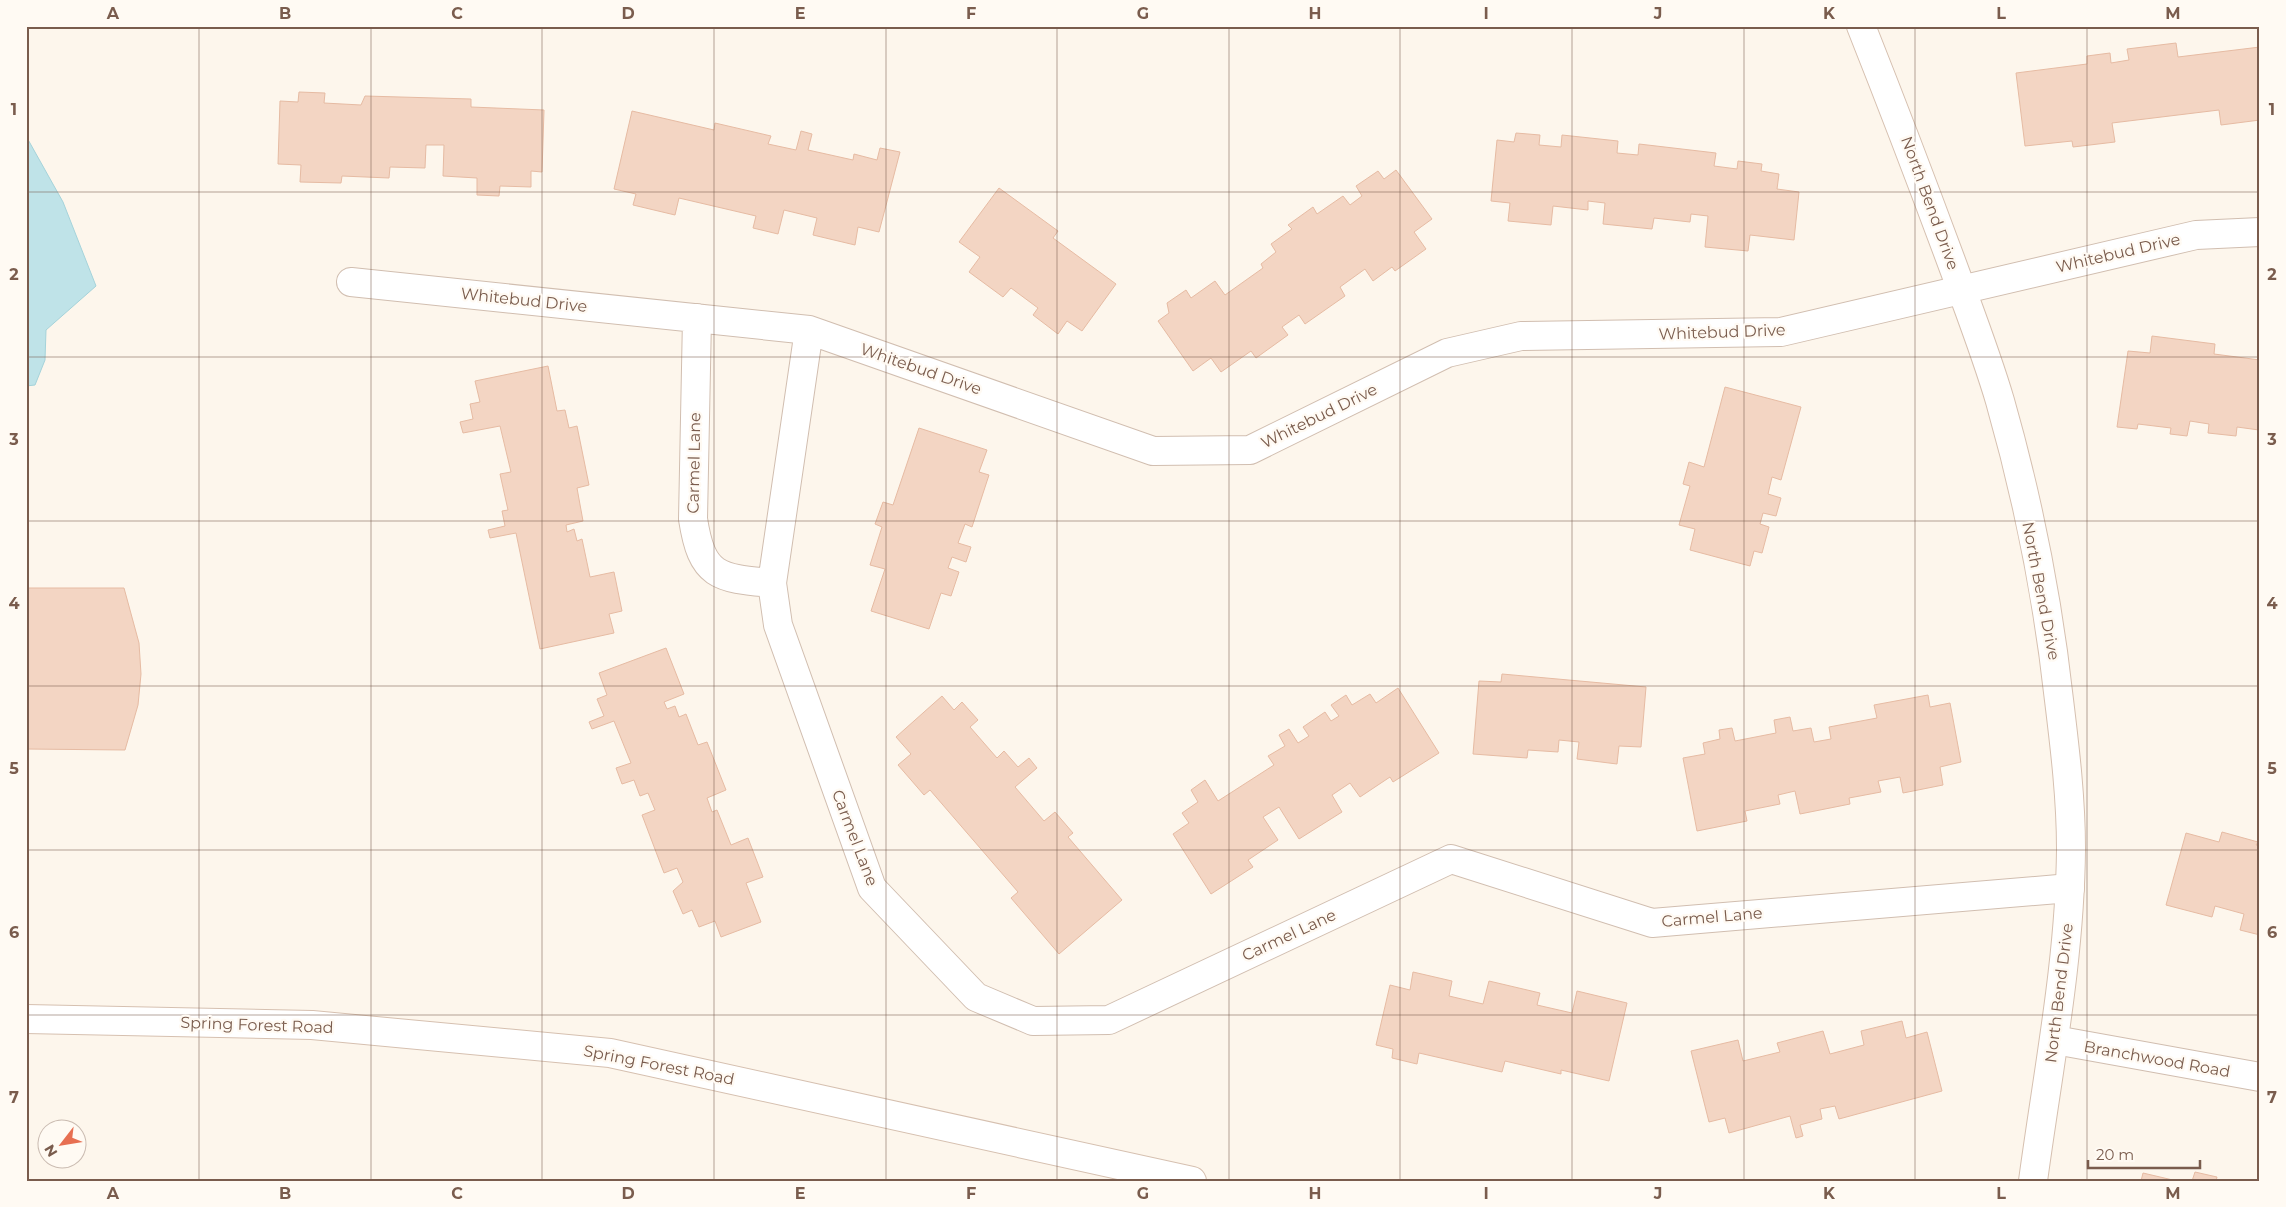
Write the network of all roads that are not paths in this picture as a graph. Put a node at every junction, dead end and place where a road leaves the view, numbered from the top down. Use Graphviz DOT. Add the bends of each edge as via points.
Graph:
graph roads {
  1 [pos="1861,26"];
  2 [pos="2260,232"];
  3 [pos="351,282"];
  4 [pos="1962,291"];
  5 [pos="697,318"];
  6 [pos="809,330"];
  7 [pos="772,583"];
  8 [pos="2070,888"];
  9 [pos="26,1019"];
  10 [pos="2055,1040"];
  11 [pos="2260,1078"];
  12 [pos="1192,1181"];
  13 [pos="2034,1181"];
  1 -- 4 [label="street, North Bend Drive"];
  2 -- 4 [label="street, Whitebud Drive" via="2196,235"];
  3 -- 5 [label="street, Whitebud Drive"];
  4 -- 6 [label="street, Whitebud Drive" via="1781,332 1521,336 1446,353 1250,450 1153,450"];
  4 -- 8 [label="street, North Bend Drive" via="1999,398 2014,455 2052,635 2064,742 2071,845"];
  5 -- 6 [label="street, Whitebud Drive"];
  5 -- 7 [label="street, Carmel Lane" via="692,519 696,545 709,568 734,580"];
  6 -- 7 [label="street, Carmel Lane"];
  7 -- 8 [label="street, Carmel Lane" via="778,625 872,888 976,998 1032,1021 1109,1020 1451,859 1652,923"];
  8 -- 10 [label="street, North Bend Drive"];
  9 -- 12 [label="street, Spring Forest Road" via="312,1025 610,1053"];
  10 -- 11 [label="street, Branchwood Road"];
  10 -- 13 [label="street, North Bend Drive"];
}
